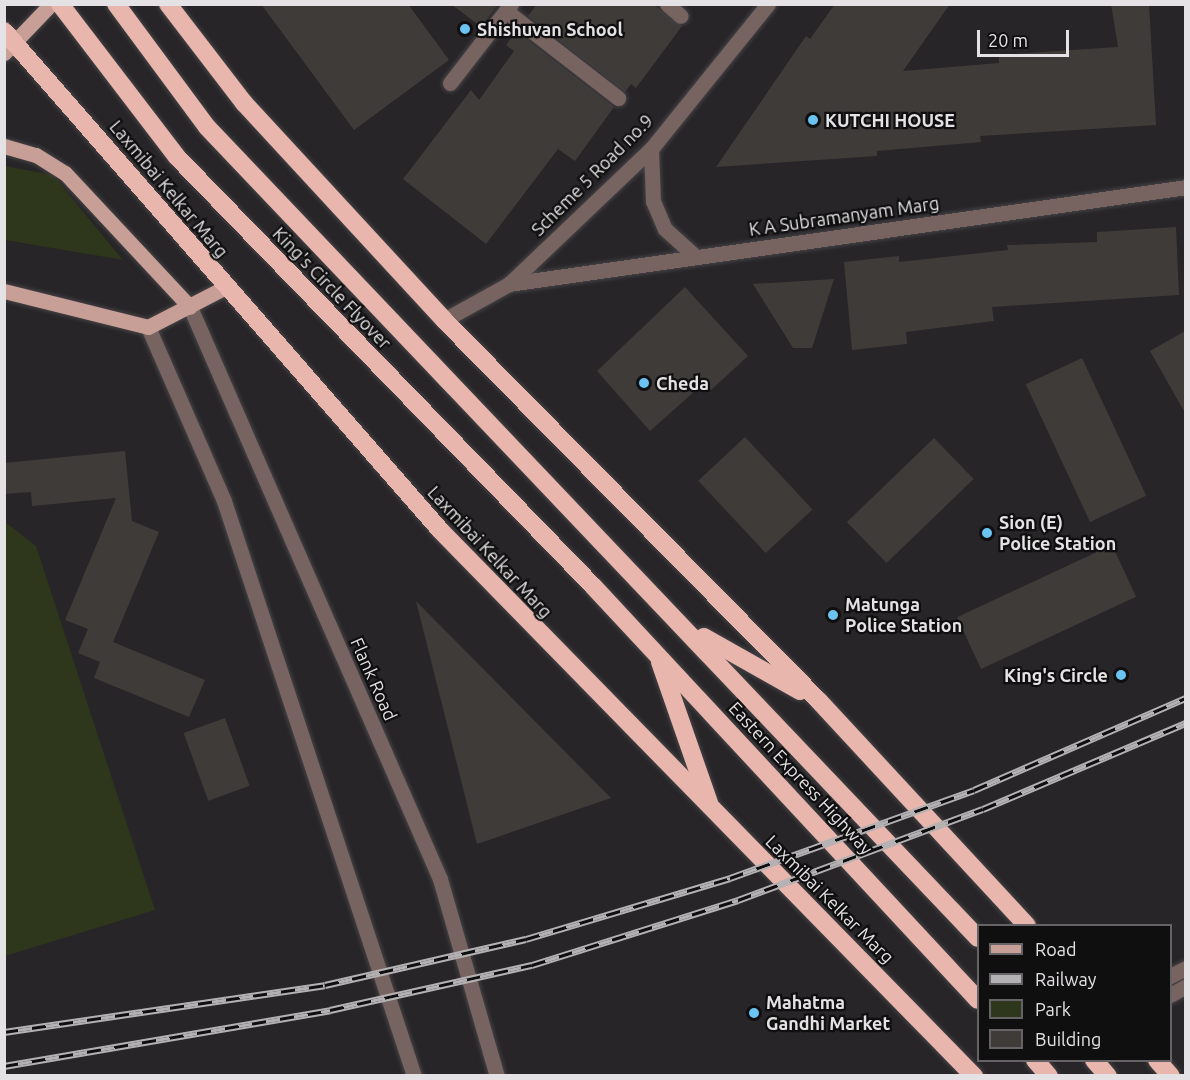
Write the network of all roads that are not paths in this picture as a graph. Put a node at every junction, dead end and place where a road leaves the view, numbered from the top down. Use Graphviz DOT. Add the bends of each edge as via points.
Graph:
graph roads {
  1 [pos="51,4"];
  2 [pos="60,4"];
  3 [pos="116,4"];
  4 [pos="168,4"];
  5 [pos="667,4"];
  6 [pos="768,4"];
  7 [pos="508,8"];
  8 [pos="681,16"];
  9 [pos="6,42"];
  10 [pos="450,83"];
  11 [pos="618,98"];
  12 [pos="4,146"];
  13 [pos="651,149"];
  14 [pos="1185,187"];
  15 [pos="695,256"];
  16 [pos="509,284"];
  17 [pos="224,288"];
  18 [pos="4,291"];
  19 [pos="190,307"];
  20 [pos="444,320"];
  21 [pos="148,327"];
  22 [pos="622,557"];
  23 [pos="593,586"];
  24 [pos="689,629"];
  25 [pos="658,655"];
  26 [pos="819,700"];
  27 [pos="711,808"];
  28 [pos="1025,924"];
  29 [pos="977,937"];
  30 [pos="1185,986"];
  31 [pos="1172,994"];
  32 [pos="977,998"];
  33 [pos="1037,1062"];
  34 [pos="1096,1062"];
  35 [pos="1159,1062"];
  36 [pos="414,1076"];
  37 [pos="497,1076"];
  38 [pos="974,1076"];
  39 [pos="1049,1076"];
  40 [pos="1108,1076"];
  41 [pos="1171,1076"];
  1 -- 9 [label="main road"];
  2 -- 23 [label="highway, King's Circle Flyover" via="177,157"];
  3 -- 22 [label="highway, King's Circle Flyover" via="207,127"];
  4 -- 20 [label="highway" via="244,103"];
  5 -- 8 [label="street"];
  6 -- 13 [label="street, Scheme 5 Road no.9"];
  7 -- 10 [label="street"];
  7 -- 11 [label="street"];
  9 -- 17 [label="highway, Laxmibai Kelkar Marg"];
  12 -- 19 [label="main road" via="36,154 65,173"];
  13 -- 15 [label="street" via="653,201 665,230"];
  13 -- 16 [label="street, Scheme 5 Road no.9"];
  14 -- 15 [label="street, K A Subramanyam Marg"];
  15 -- 16 [label="street, K A Subramanyam Marg"];
  16 -- 20 [label="street, Scheme 5 Road no.9"];
  17 -- 19 [label="main road"];
  17 -- 27 [label="highway, Laxmibai Kelkar Marg" via="440,530"];
  18 -- 21 [label="main road"];
  19 -- 21 [label="main road"];
  19 -- 37 [label="street, Flank Road" via="440,879"];
  20 -- 26 [label="highway"];
  21 -- 36 [label="street" via="224,501"];
  22 -- 24 [label="highway, Eastern Express Highway"];
  23 -- 25 [label="highway, Eastern Express Highway"];
  24 -- 26 [label="highway"];
  24 -- 29 [label="highway, Eastern Express Highway"];
  25 -- 27 [label="highway"];
  25 -- 32 [label="highway, Eastern Express Highway"];
  26 -- 28 [label="highway"];
  27 -- 38 [label="highway, Laxmibai Kelkar Marg"];
  30 -- 31 [label="street"];
  33 -- 39 [label="highway"];
  34 -- 40 [label="highway"];
  35 -- 41 [label="highway"];
}
